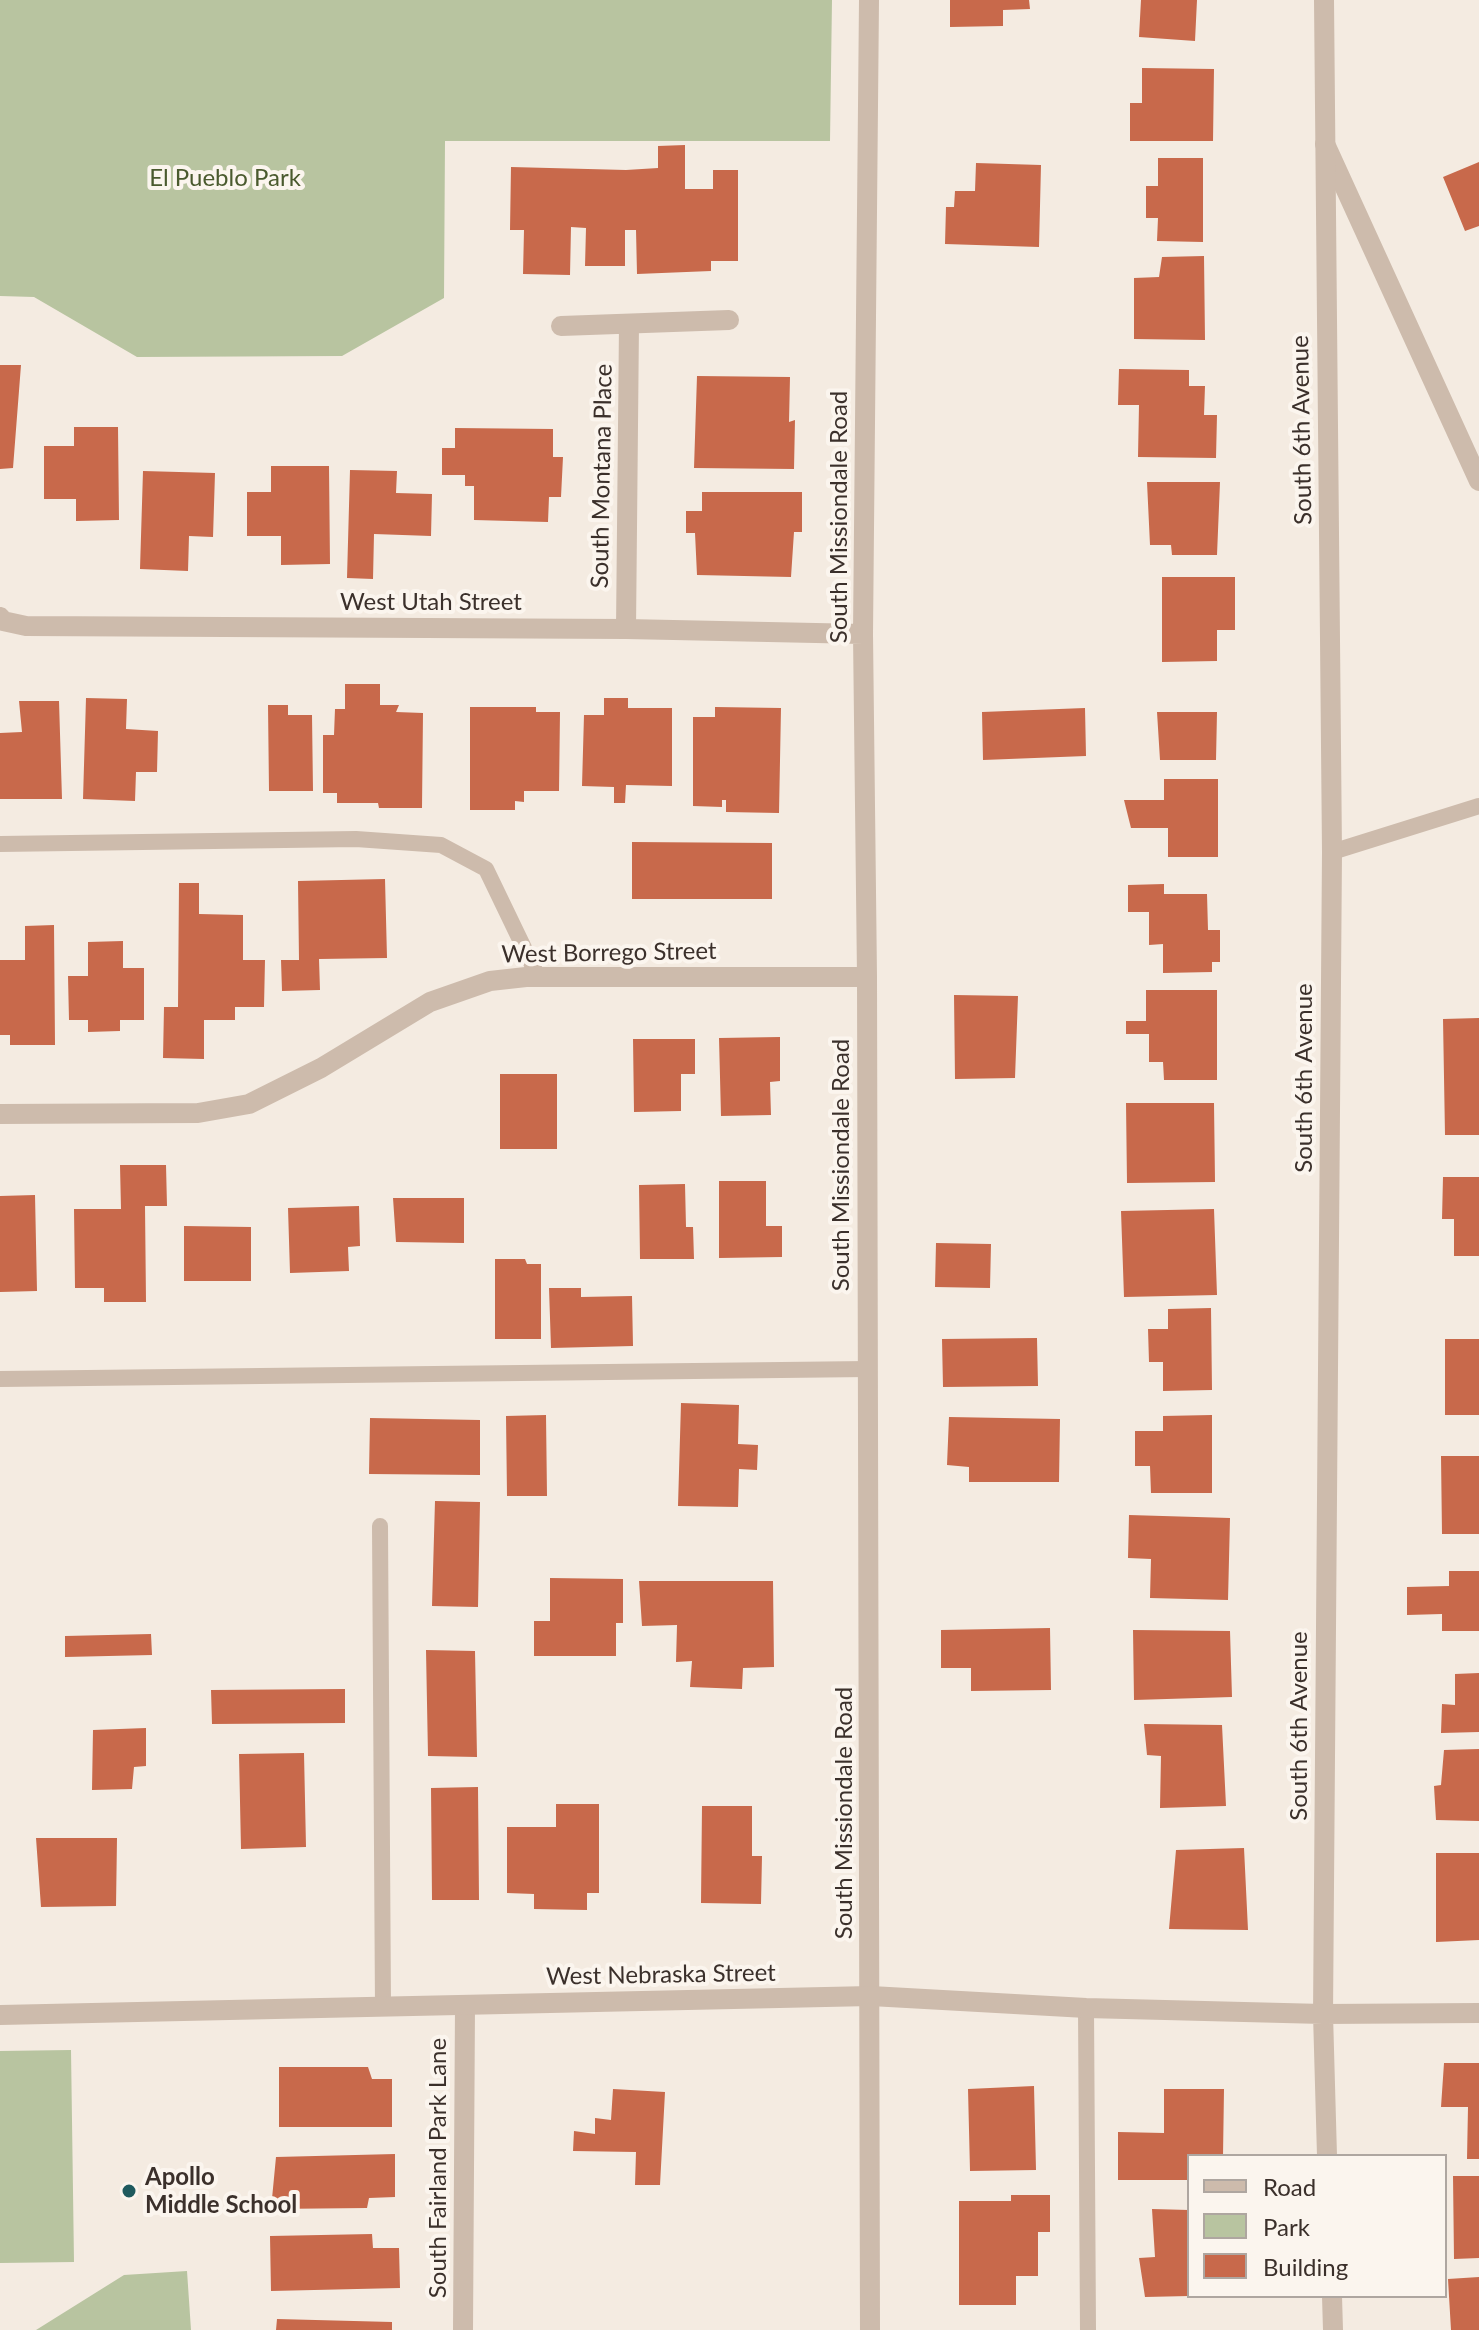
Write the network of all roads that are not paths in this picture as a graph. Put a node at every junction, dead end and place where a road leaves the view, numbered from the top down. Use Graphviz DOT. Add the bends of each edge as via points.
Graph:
graph roads {
  1 [pos="869,0"];
  2 [pos="1324,0"];
  3 [pos="1325,144"];
  4 [pos="729,320"];
  5 [pos="629,324"];
  6 [pos="561,326"];
  7 [pos="1479,481"];
  8 [pos="0,617"];
  9 [pos="626,629"];
  10 [pos="863,634"];
  11 [pos="1479,806"];
  12 [pos="0,844"];
  13 [pos="1332,852"];
  14 [pos="538,977"];
  15 [pos="867,977"];
  16 [pos="0,1114"];
  17 [pos="868,1369"];
  18 [pos="0,1379"];
  19 [pos="380,1526"];
  20 [pos="871,1996"];
  21 [pos="465,2006"];
  22 [pos="383,2008"];
  23 [pos="1086,2008"];
  24 [pos="1479,2013"];
  25 [pos="1323,2014"];
  26 [pos="0,2015"];
  27 [pos="1327,2154"];
  28 [pos="1332,2298"];
  29 [pos="463,2330"];
  30 [pos="870,2330"];
  31 [pos="1088,2330"];
  32 [pos="1333,2330"];
  1 -- 10 [label="street, South Missiondale Road"];
  2 -- 3 [label="street, South 6th Avenue"];
  3 -- 7 [label="street"];
  3 -- 13 [label="street, South 6th Avenue"];
  4 -- 5 [label="street"];
  5 -- 6 [label="street"];
  5 -- 9 [label="street, South Montana Place"];
  8 -- 9 [label="street, West Utah Street" via="26,626"];
  9 -- 10 [label="street, West Utah Street"];
  10 -- 15 [label="street, South Missiondale Road"];
  11 -- 13 [label="lane"];
  12 -- 14 [label="lane" via="356,839 441,845 486,869"];
  13 -- 25 [label="street, South 6th Avenue"];
  14 -- 15 [label="street, West Borrego Street"];
  14 -- 16 [label="street, West Borrego Street" via="490,981 430,1002 249,1104 198,1113"];
  15 -- 17 [label="street, South Missiondale Road"];
  17 -- 18 [label="lane"];
  17 -- 20 [label="street, South Missiondale Road"];
  19 -- 22 [label="lane"];
  20 -- 21 [label="street, West Nebraska Street"];
  20 -- 23 [label="street, West Nebraska Street"];
  20 -- 30 [label="street, South Missiondale Road"];
  21 -- 22 [label="street, West Nebraska Street"];
  21 -- 29 [label="street, South Fairland Park Lane"];
  22 -- 26 [label="street, West Nebraska Street"];
  23 -- 25 [label="street, West Nebraska Street"];
  23 -- 31 [label="lane"];
  24 -- 25 [label="street, West Nebraska Street"];
  25 -- 27 [label="street, South 6th Avenue"];
  28 -- 32 [label="street"];
}
